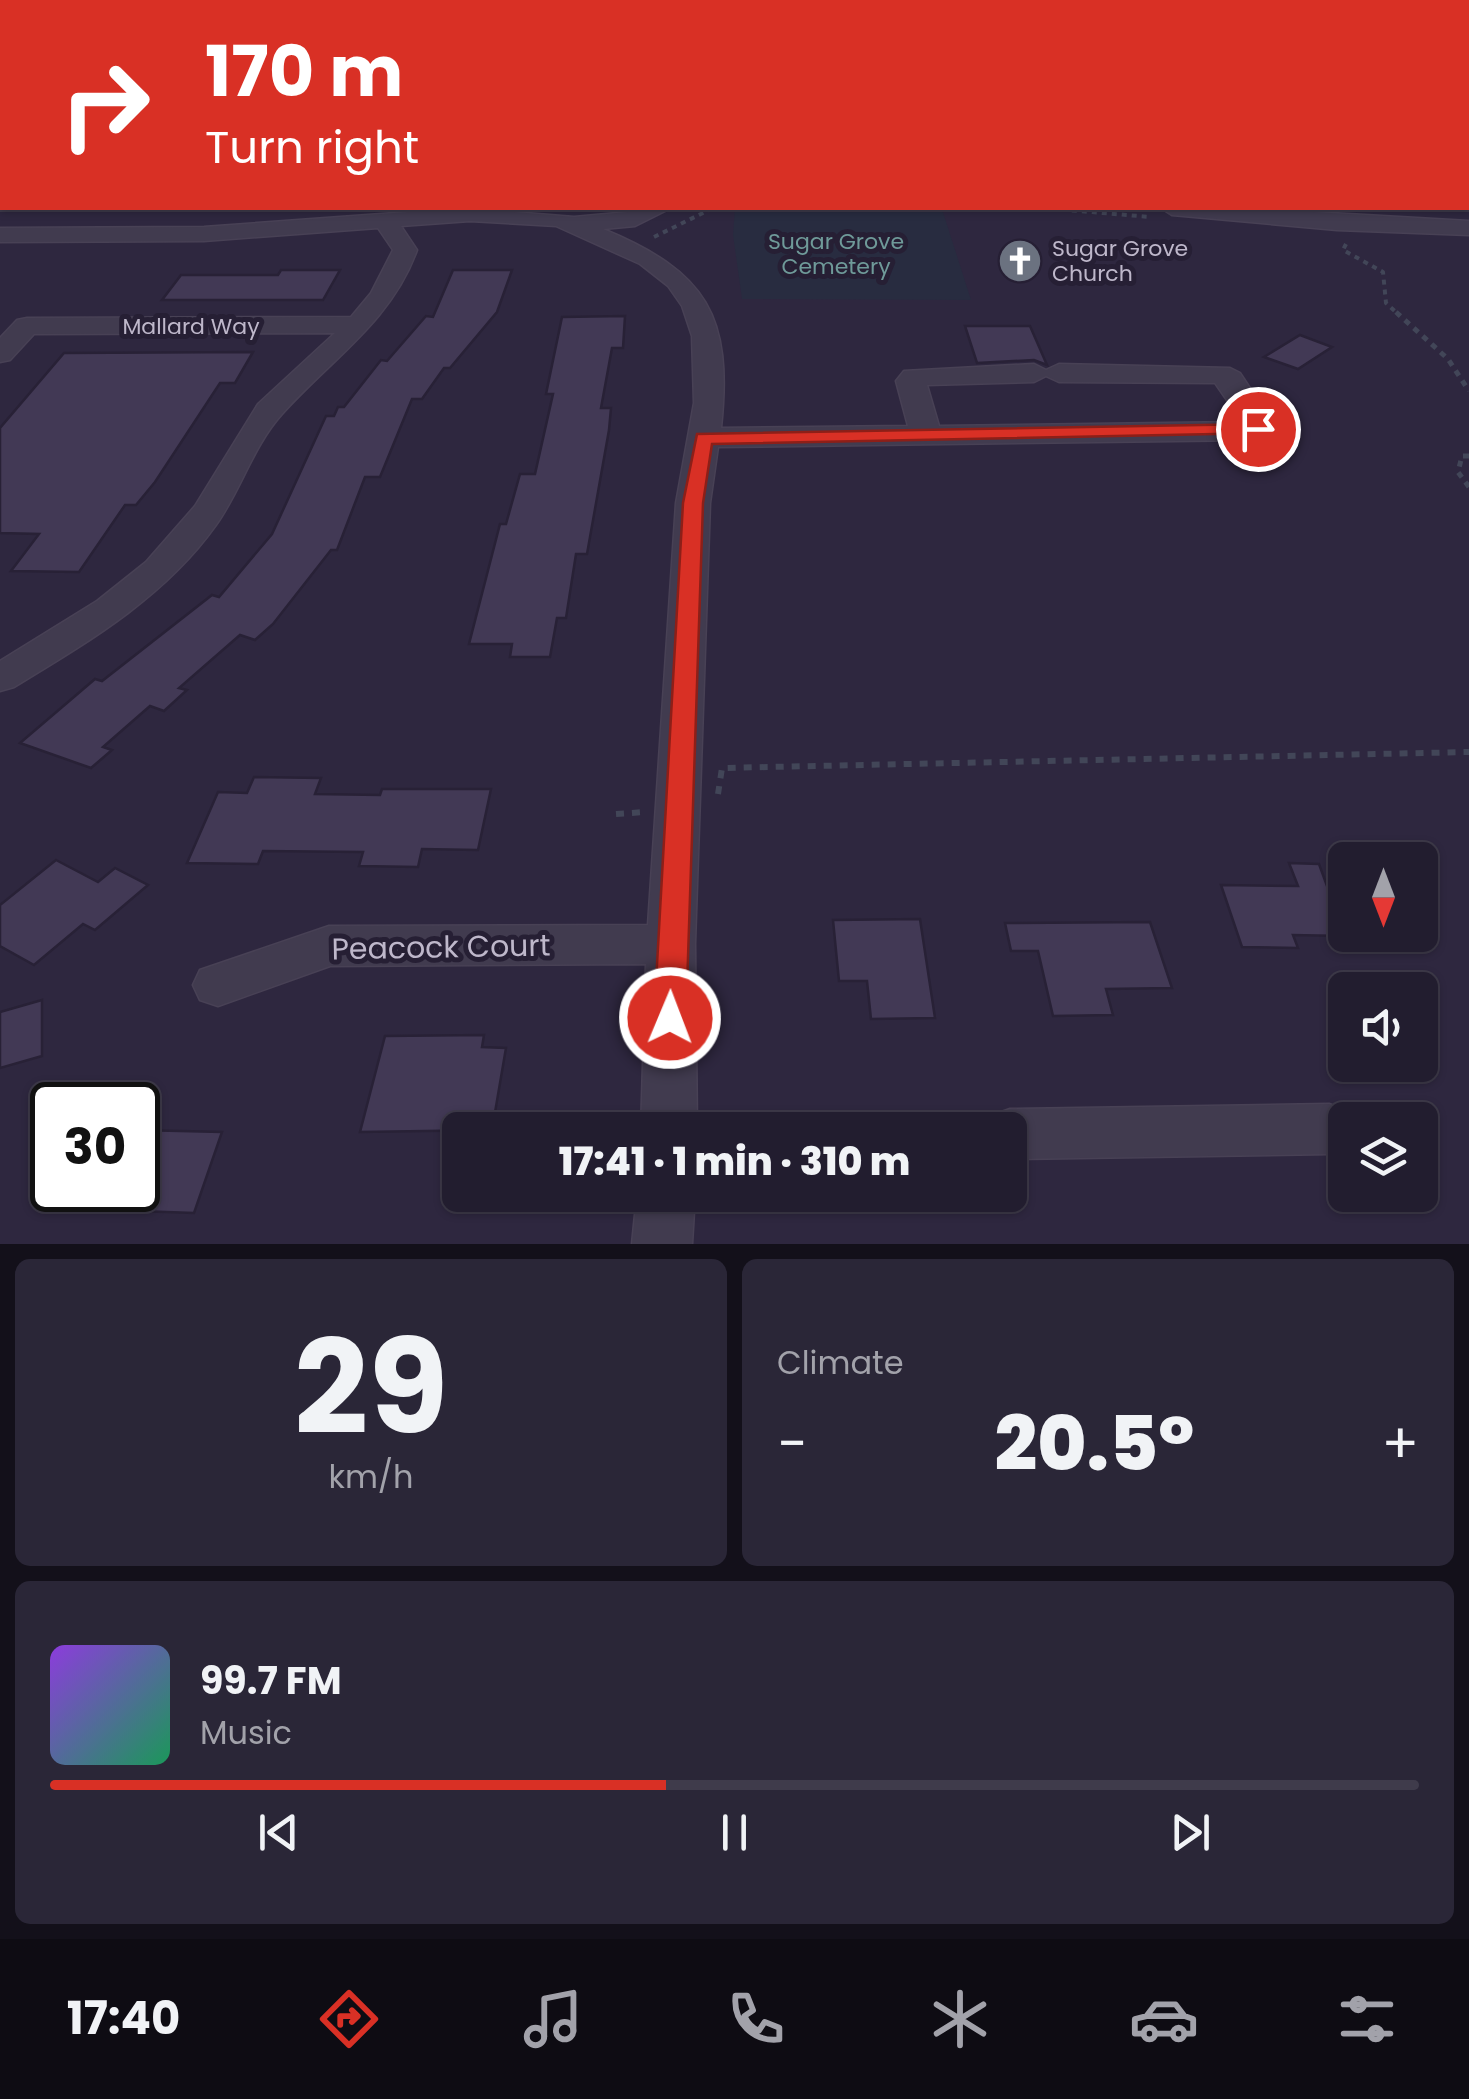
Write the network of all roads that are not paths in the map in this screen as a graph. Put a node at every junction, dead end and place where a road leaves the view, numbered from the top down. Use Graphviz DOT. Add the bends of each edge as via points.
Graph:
graph roads {
  1 [pos="422,210"];
  2 [pos="533,210"];
  3 [pos="654,210"];
  4 [pos="659,210"];
  5 [pos="1192,210"];
  6 [pos="384,219"];
  7 [pos="560,222"];
  8 [pos="1469,228"];
  9 [pos="0,235"];
  10 [pos="652,261"];
  11 [pos="356,325"];
  12 [pos="0,354"];
  13 [pos="926,435"];
  14 [pos="703,438"];
  15 [pos="0,678"];
  16 [pos="671,944"];
  17 [pos="218,984"];
  18 [pos="669,1112"];
  19 [pos="1328,1129"];
  20 [pos="1027,1134"];
  21 [pos="665,1212"];
  22 [pos="662,1244"];
  1 -- 6 [label="street"];
  2 -- 7 [label="street"];
  3 -- 7 [label="street" via="614,223"];
  4 -- 10 [label="street" via="646,241"];
  5 -- 8 [label="street"];
  6 -- 7 [label="street" via="470,214"];
  6 -- 9 [label="street" via="218,233"];
  6 -- 11 [label="street" via="405,250 377,305"];
  7 -- 10 [label="street"];
  10 -- 14 [label="street" via="694,298 706,326"];
  11 -- 12 [label="street, Mallard Way" via="26,326"];
  11 -- 15 [label="street" via="260,420 205,517 167,567"];
  13 -- 13 [label="street" via="1254,431 1260,426 1220,374 914,377"];
  13 -- 14 [label="street"];
  14 -- 16 [label="street" via="693,503"];
  16 -- 17 [label="street, Peacock Court" via="330,946"];
  16 -- 18 [label="street"];
  19 -- 20 [label="street"];
  21 -- 22 [label="street"];
}
